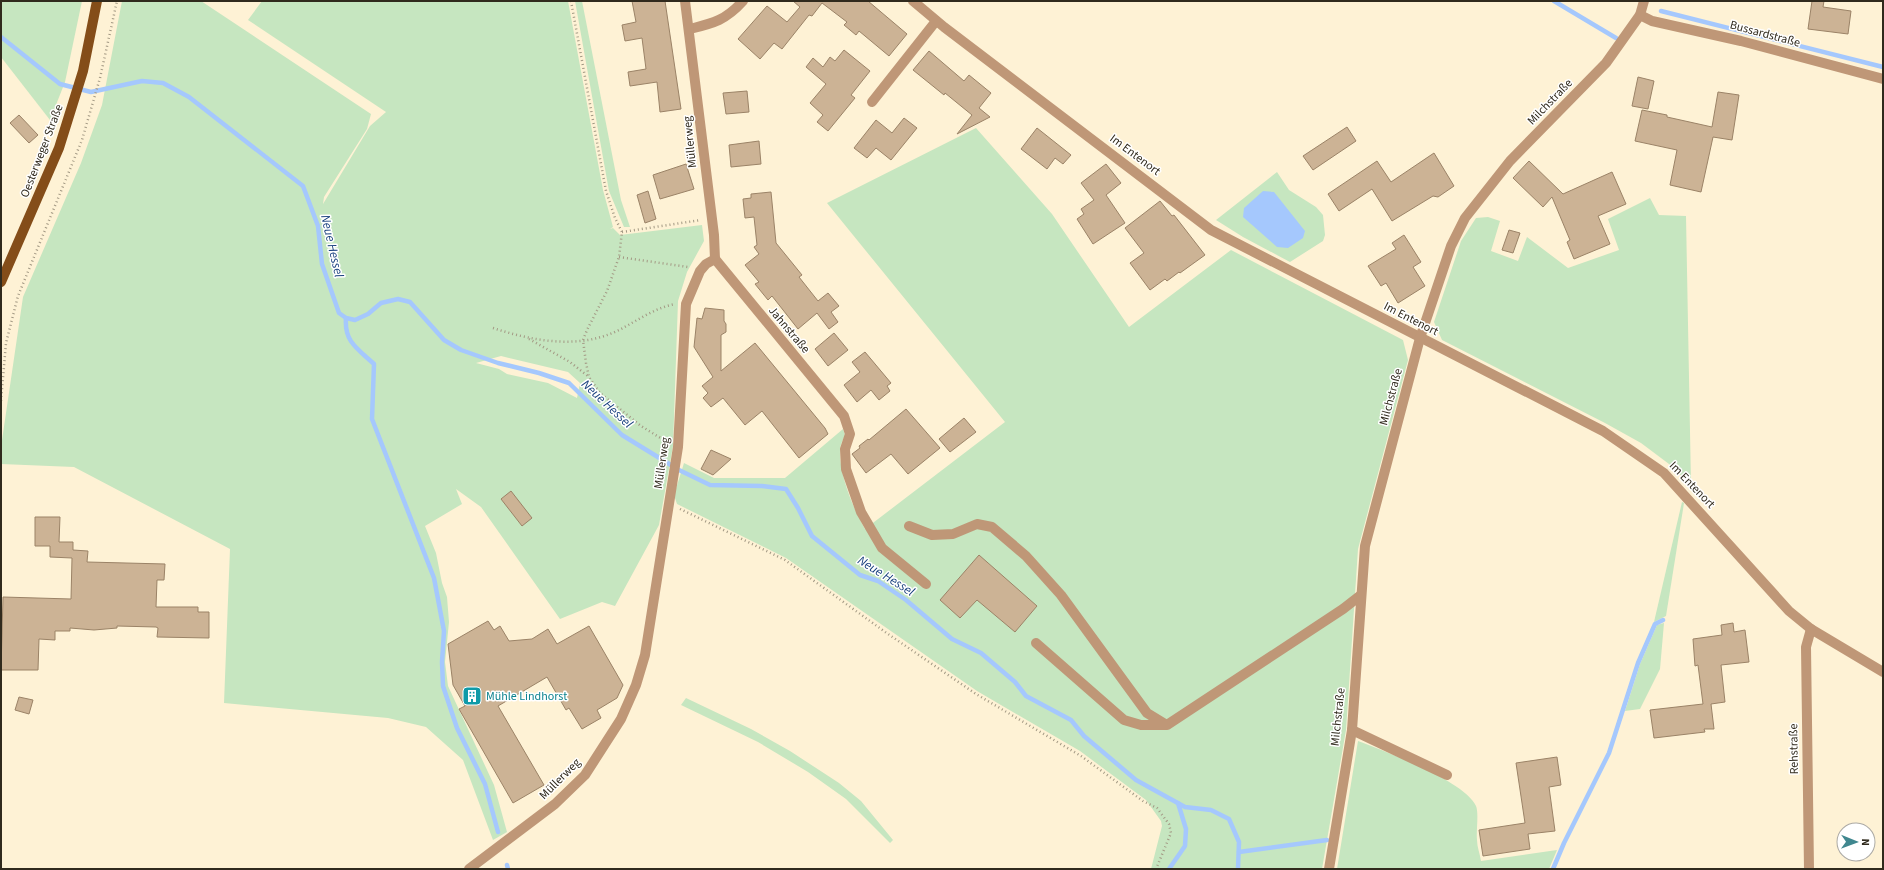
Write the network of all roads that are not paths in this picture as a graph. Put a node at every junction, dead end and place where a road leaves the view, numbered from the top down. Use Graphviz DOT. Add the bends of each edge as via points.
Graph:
graph roads {
  1 [pos="97,1"];
  2 [pos="685,1"];
  3 [pos="743,1"];
  4 [pos="913,1"];
  5 [pos="1644,1"];
  6 [pos="1640,15"];
  7 [pos="936,21"];
  8 [pos="690,29"];
  9 [pos="1883,79"];
  10 [pos="872,102"];
  11 [pos="715,259"];
  12 [pos="1,282"];
  13 [pos="1420,338"];
  14 [pos="909,526"];
  15 [pos="926,584"];
  16 [pos="1361,594"];
  17 [pos="1811,629"];
  18 [pos="1036,643"];
  19 [pos="1883,672"];
  20 [pos="1167,724"];
  21 [pos="1352,730"];
  22 [pos="1447,775"];
  23 [pos="469,869"];
  24 [pos="1329,869"];
  25 [pos="1809,869"];
  1 -- 12 [label="main road, Oesterweger Straße" via="83,71 59,148"];
  2 -- 8 [label="street, Müllerweg"];
  3 -- 8 [label="street" via="731,14 713,23"];
  4 -- 7 [label="street, Im Entenort"];
  5 -- 6 [label="street, Milchstraße"];
  6 -- 9 [label="street, Bussardstraße" via="1652,21 1741,41"];
  6 -- 13 [label="street, Milchstraße" via="1606,63 1510,161 1465,218 1451,246"];
  7 -- 10 [label="street"];
  7 -- 13 [label="street, Im Entenort" via="1211,230"];
  8 -- 11 [label="street, Müllerweg"];
  11 -- 15 [label="street, Jahnstraße" via="844,416 850,434 844,449 846,469 861,512 882,548"];
  11 -- 23 [label="street, Müllerweg" via="700,271 686,304 678,452 645,654 636,685 621,719 585,775 555,804"];
  13 -- 16 [label="street, Milchstraße" via="1365,546"];
  13 -- 17 [label="street, Im Entenort" via="1603,431 1664,473 1789,611"];
  14 -- 20 [label="street" via="932,535 953,534 977,524 992,527 1026,556 1061,595 1147,713"];
  16 -- 20 [label="street" via="1343,610"];
  16 -- 21 [label="street, Milchstraße"];
  17 -- 19 [label="street, Im Entenort"];
  17 -- 25 [label="street, Rehstraße" via="1806,647"];
  18 -- 20 [label="street" via="1124,720 1141,724"];
  21 -- 22 [label="street"];
  21 -- 24 [label="street, Milchstraße"];
}
